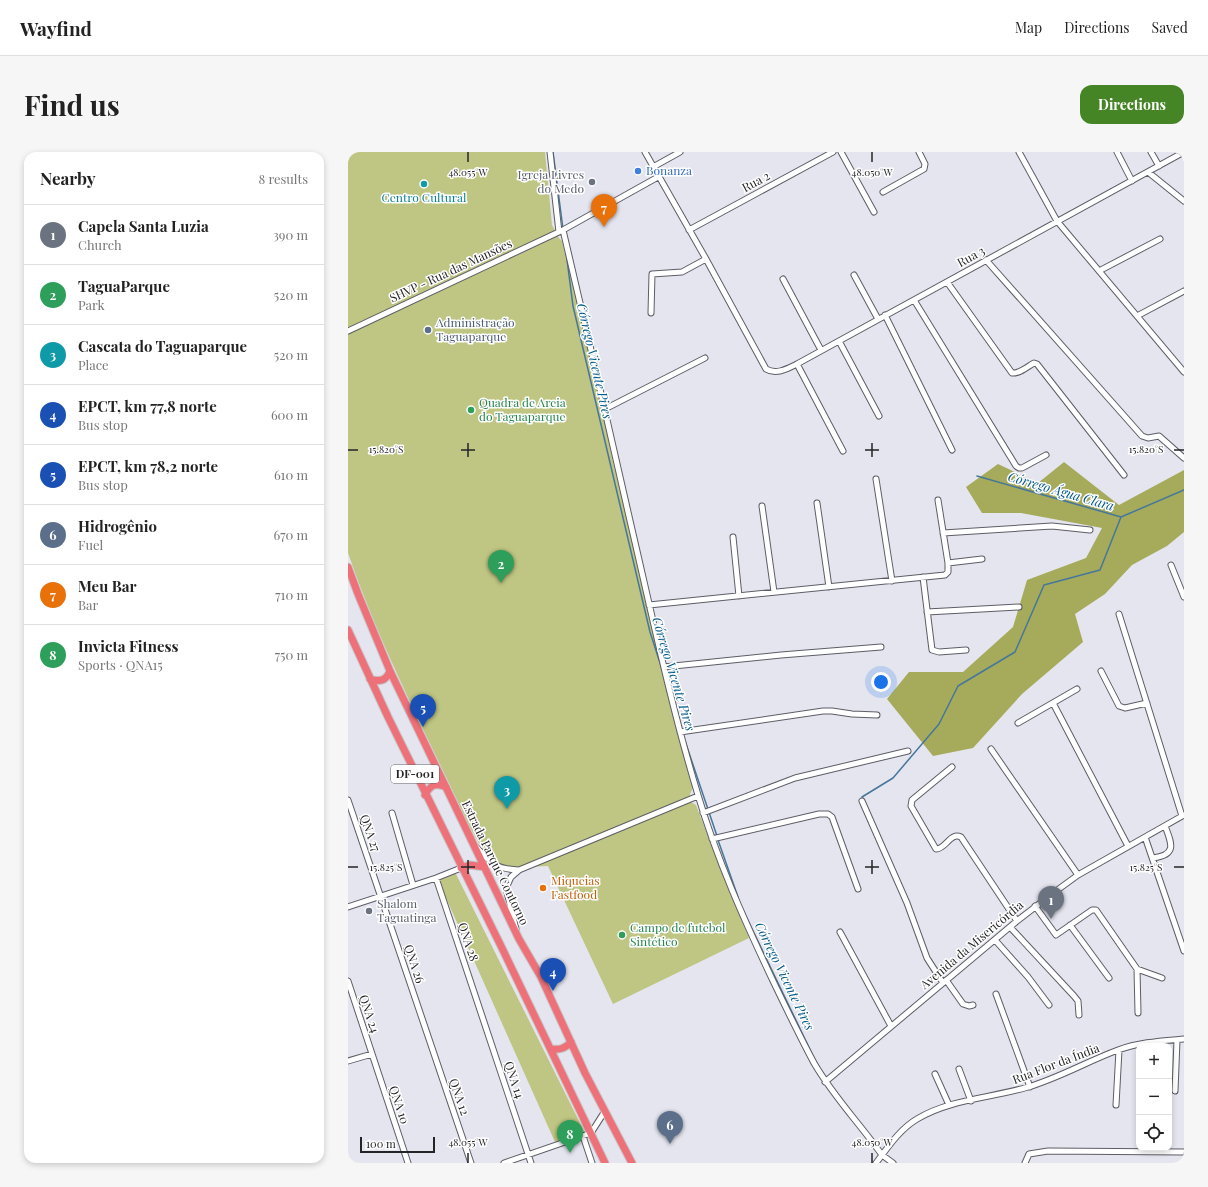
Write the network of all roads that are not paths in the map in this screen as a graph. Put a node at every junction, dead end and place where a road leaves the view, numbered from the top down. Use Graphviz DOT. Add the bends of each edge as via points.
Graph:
graph roads {
  1 [pos="550,152"];
  2 [pos="645,152"];
  3 [pos="680,152"];
  4 [pos="833,152"];
  5 [pos="841,152"];
  6 [pos="919,152"];
  7 [pos="1019,152"];
  8 [pos="1117,152"];
  9 [pos="1151,152"];
  10 [pos="1184,152"];
  11 [pos="1159,166"];
  12 [pos="653,167"];
  13 [pos="1148,172"];
  14 [pos="658,177"];
  15 [pos="1132,181"];
  16 [pos="883,192"];
  17 [pos="1184,201"];
  18 [pos="874,212"];
  19 [pos="1057,221"];
  20 [pos="689,230"];
  21 [pos="561,231"];
  22 [pos="1160,239"];
  23 [pos="706,260"];
  24 [pos="986,260"];
  25 [pos="1099,271"];
  26 [pos="854,274"];
  27 [pos="783,279"];
  28 [pos="947,282"];
  29 [pos="1184,291"];
  30 [pos="914,300"];
  31 [pos="651,313"];
  32 [pos="885,315"];
  33 [pos="1137,316"];
  34 [pos="878,319"];
  35 [pos="348,331"];
  36 [pos="839,341"];
  37 [pos="821,350"];
  38 [pos="705,358"];
  39 [pos="796,364"];
  40 [pos="1183,369"];
  41 [pos="605,409"];
  42 [pos="879,416"];
  43 [pos="952,450"];
  44 [pos="843,451"];
  45 [pos="1046,455"];
  46 [pos="1184,458"];
  47 [pos="1124,475"];
  48 [pos="876,479"];
  49 [pos="938,500"];
  50 [pos="817,503"];
  51 [pos="762,506"];
  52 [pos="1090,530"];
  53 [pos="943,533"];
  54 [pos="732,536"];
  55 [pos="982,559"];
  56 [pos="948,563"];
  57 [pos="1171,565"];
  58 [pos="348,567"];
  59 [pos="924,577"];
  60 [pos="892,581"];
  61 [pos="829,587"];
  62 [pos="774,592"];
  63 [pos="740,596"];
  64 [pos="1184,597"];
  65 [pos="649,605"];
  66 [pos="1019,607"];
  67 [pos="927,612"];
  68 [pos="1119,614"];
  69 [pos="348,630"];
  70 [pos="881,647"];
  71 [pos="966,650"];
  72 [pos="664,667"];
  73 [pos="390,671"];
  74 [pos="1101,671"];
  75 [pos="370,679"];
  76 [pos="1077,689"];
  77 [pos="1053,702"];
  78 [pos="1147,703"];
  79 [pos="877,715"];
  80 [pos="1018,723"];
  81 [pos="680,732"];
  82 [pos="991,749"];
  83 [pos="908,751"];
  84 [pos="952,767"];
  85 [pos="446,787"];
  86 [pos="425,795"];
  87 [pos="698,796"];
  88 [pos="348,800"];
  89 [pos="862,801"];
  90 [pos="703,812"];
  91 [pos="392,813"];
  92 [pos="1183,815"];
  93 [pos="1165,826"];
  94 [pos="1145,837"];
  95 [pos="712,839"];
  96 [pos="475,846"];
  97 [pos="1128,846"];
  98 [pos="1153,858"];
  99 [pos="485,867"];
  100 [pos="462,868"];
  101 [pos="520,870"];
  102 [pos="1078,875"];
  103 [pos="436,878"];
  104 [pos="413,885"];
  105 [pos="858,889"];
  106 [pos="381,896"];
  107 [pos="1034,906"];
  108 [pos="348,907"];
  109 [pos="1017,921"];
  110 [pos="1070,925"];
  111 [pos="1010,927"];
  112 [pos="840,932"];
  113 [pos="519,937"];
  114 [pos="995,940"];
  115 [pos="1184,951"];
  116 [pos="1137,969"];
  117 [pos="1109,978"];
  118 [pos="1162,978"];
  119 [pos="348,981"];
  120 [pos="944,981"];
  121 [pos="996,994"];
  122 [pos="973,1005"];
  123 [pos="1049,1006"];
  124 [pos="480,1012"];
  125 [pos="1138,1013"];
  126 [pos="1079,1015"];
  127 [pos="891,1026"];
  128 [pos="428,1038"];
  129 [pos="1184,1039"];
  130 [pos="1177,1040"];
  131 [pos="571,1042"];
  132 [pos="551,1049"];
  133 [pos="1119,1050"];
  134 [pos="372,1054"];
  135 [pos="348,1062"];
  136 [pos="959,1069"];
  137 [pos="936,1074"];
  138 [pos="831,1077"];
  139 [pos="825,1082"];
  140 [pos="1030,1087"];
  141 [pos="831,1090"];
  142 [pos="1175,1091"];
  143 [pos="971,1101"];
  144 [pos="949,1105"];
  145 [pos="1116,1105"];
  146 [pos="605,1111"];
  147 [pos="587,1135"];
  148 [pos="1184,1152"];
  149 [pos="528,1155"];
  150 [pos="882,1155"];
  151 [pos="408,1163"];
  152 [pos="470,1163"];
  153 [pos="504,1163"];
  154 [pos="531,1163"];
  155 [pos="592,1163"];
  156 [pos="605,1163"];
  157 [pos="632,1163"];
  158 [pos="876,1163"];
  159 [pos="893,1163"];
  160 [pos="1026,1163"];
  1 -- 21 [label="street"];
  2 -- 12 [label="street"];
  3 -- 12 [label="street"];
  4 -- 20 [label="street, Rua 2"];
  5 -- 18 [label="street"];
  6 -- 16 [label="street" via="924,169"];
  7 -- 19 [label="street"];
  8 -- 15 [label="street"];
  9 -- 11 [label="street"];
  10 -- 11 [label="street, Rua 3"];
  11 -- 13 [label="street, Rua 3"];
  12 -- 14 [label="street"];
  13 -- 15 [label="street, Rua 3"];
  13 -- 17 [label="street"];
  14 -- 20 [label="street"];
  14 -- 21 [label="street, SHVP - Rua das Mansões"];
  15 -- 19 [label="street, Rua 3"];
  19 -- 24 [label="street, Rua 3"];
  19 -- 25 [label="street"];
  20 -- 23 [label="street"];
  21 -- 35 [label="street, SHVP - Rua das Mansões"];
  21 -- 41 [label="street"];
  22 -- 25 [label="street"];
  23 -- 31 [label="street" via="682,272 652,274"];
  23 -- 39 [label="street, Rua 3" via="766,369 770,372 778,371"];
  24 -- 28 [label="street, Rua 3"];
  24 -- 46 [label="street" via="1142,436 1159,436"];
  25 -- 33 [label="street"];
  26 -- 34 [label="street"];
  27 -- 37 [label="street"];
  28 -- 30 [label="street, Rua 3"];
  28 -- 47 [label="street" via="1012,373 1037,364"];
  29 -- 33 [label="street"];
  30 -- 32 [label="street, Rua 3"];
  30 -- 45 [label="street" via="1016,466 1022,468"];
  32 -- 34 [label="street, Rua 3"];
  32 -- 43 [label="street"];
  33 -- 40 [label="street"];
  34 -- 36 [label="street, Rua 3"];
  36 -- 37 [label="street, Rua 3"];
  36 -- 42 [label="street"];
  37 -- 39 [label="street, Rua 3"];
  38 -- 41 [label="street"];
  39 -- 44 [label="street"];
  41 -- 65 [label="street"];
  48 -- 60 [label="street"];
  49 -- 53 [label="street"];
  50 -- 61 [label="street"];
  51 -- 62 [label="street"];
  52 -- 53 [label="street" via="1052,526"];
  53 -- 56 [label="street"];
  54 -- 63 [label="street"];
  55 -- 56 [label="street"];
  56 -- 59 [label="street" via="946,574"];
  57 -- 64 [label="street"];
  58 -- 73 [label="highway, Estrada Parque Contorno / DF-001"];
  59 -- 60 [label="street"];
  59 -- 67 [label="street"];
  60 -- 61 [label="street"];
  61 -- 62 [label="street"];
  62 -- 63 [label="street"];
  63 -- 65 [label="street"];
  65 -- 72 [label="street"];
  66 -- 67 [label="street"];
  67 -- 71 [label="street" via="933,651"];
  68 -- 78 [label="street"];
  69 -- 75 [label="highway, DF-001"];
  70 -- 72 [label="street"];
  72 -- 81 [label="street"];
  73 -- 75 [label="highway" via="385,680"];
  73 -- 85 [label="highway, Estrada Parque Contorno / DF-001"];
  74 -- 78 [label="street" via="1120,706 1125,708"];
  75 -- 86 [label="highway, DF-001"];
  76 -- 77 [label="street"];
  77 -- 80 [label="street"];
  77 -- 97 [label="street"];
  78 -- 92 [label="street"];
  79 -- 81 [label="street" via="823,711"];
  81 -- 87 [label="street"];
  82 -- 102 [label="street"];
  83 -- 90 [label="street" via="790,780"];
  84 -- 109 [label="street" via="915,797 911,806 936,849 941,848 954,836 961,837"];
  85 -- 86 [label="highway" via="433,785"];
  85 -- 96 [label="highway, Estrada Parque Contorno / DF-001"];
  86 -- 100 [label="highway, DF-001"];
  87 -- 90 [label="street"];
  87 -- 101 [label="street"];
  88 -- 106 [label="street, QNA 27"];
  89 -- 120 [label="street" via="907,903 927,958"];
  90 -- 95 [label="street"];
  91 -- 104 [label="street"];
  92 -- 93 [label="street, Avenida da Misericórdia"];
  93 -- 94 [label="street, Avenida da Misericórdia"];
  93 -- 98 [label="street" via="1172,848 1164,856"];
  94 -- 97 [label="street, Avenida da Misericórdia"];
  94 -- 98 [label="street"];
  95 -- 105 [label="street" via="828,814 832,817"];
  95 -- 139 [label="street" via="760,954"];
  96 -- 99 [label="highway, Estrada Parque Contorno / DF-001"];
  96 -- 101 [label="street" via="494,865"];
  97 -- 102 [label="street, Avenida da Misericórdia"];
  98 -- 115 [label="street"];
  99 -- 100 [label="highway" via="470,865"];
  99 -- 113 [label="highway, Estrada Parque Contorno / DF-001"];
  100 -- 103 [label="street"];
  100 -- 132 [label="highway, DF-001"];
  101 -- 113 [label="street" via="511,877 506,888"];
  102 -- 107 [label="street, Avenida da Misericórdia"];
  103 -- 104 [label="street"];
  103 -- 124 [label="street, QNA 28"];
  104 -- 106 [label="street"];
  106 -- 108 [label="street"];
  106 -- 128 [label="street, QNA 26"];
  107 -- 109 [label="street, Avenida da Misericórdia"];
  107 -- 110 [label="street" via="1054,934"];
  109 -- 111 [label="street, Avenida da Misericórdia"];
  110 -- 116 [label="street" via="1096,910"];
  110 -- 117 [label="street"];
  111 -- 114 [label="street, Avenida da Misericórdia"];
  111 -- 126 [label="street" via="1078,1001"];
  112 -- 127 [label="street"];
  113 -- 131 [label="highway, Estrada Parque Contorno / DF-001"];
  114 -- 120 [label="street, Avenida da Misericórdia"];
  114 -- 123 [label="street" via="1028,977"];
  116 -- 118 [label="street"];
  116 -- 125 [label="street"];
  119 -- 134 [label="street, QNA 24"];
  120 -- 122 [label="street" via="963,1004"];
  120 -- 127 [label="street, Avenida da Misericórdia"];
  121 -- 140 [label="street"];
  124 -- 149 [label="street, QNA 14"];
  127 -- 138 [label="street, Avenida da Misericórdia"];
  128 -- 152 [label="street, QNA 12"];
  129 -- 130 [label="street, Rua Flor da Índia"];
  130 -- 133 [label="street, Rua Flor da Índia" via="1145,1042"];
  130 -- 142 [label="street"];
  131 -- 132 [label="highway" via="565,1048"];
  131 -- 146 [label="highway, Estrada Parque Contorno / DF-001"];
  132 -- 147 [label="highway, DF-001"];
  133 -- 140 [label="street, Rua Flor da Índia"];
  133 -- 145 [label="street"];
  134 -- 135 [label="street"];
  134 -- 151 [label="street, QNA 10"];
  136 -- 143 [label="street"];
  137 -- 144 [label="street"];
  138 -- 139 [label="street, Avenida da Misericórdia"];
  138 -- 141 [label="street"];
  139 -- 141 [label="street"];
  140 -- 143 [label="street, Rua Flor da Índia"];
  141 -- 150 [label="street"];
  143 -- 144 [label="street, Rua Flor da Índia"];
  144 -- 150 [label="street, Rua Flor da Índia" via="910,1123"];
  146 -- 147 [label="street"];
  146 -- 157 [label="highway, Estrada Parque Contorno / DF-001"];
  147 -- 149 [label="street"];
  147 -- 155 [label="street"];
  147 -- 156 [label="highway, DF-001"];
  148 -- 160 [label="street" via="1048,1151 1029,1154"];
  149 -- 153 [label="street"];
  149 -- 154 [label="street, QNA 14"];
  150 -- 158 [label="street, Rua Flor da Índia"];
  150 -- 159 [label="street"];
}
